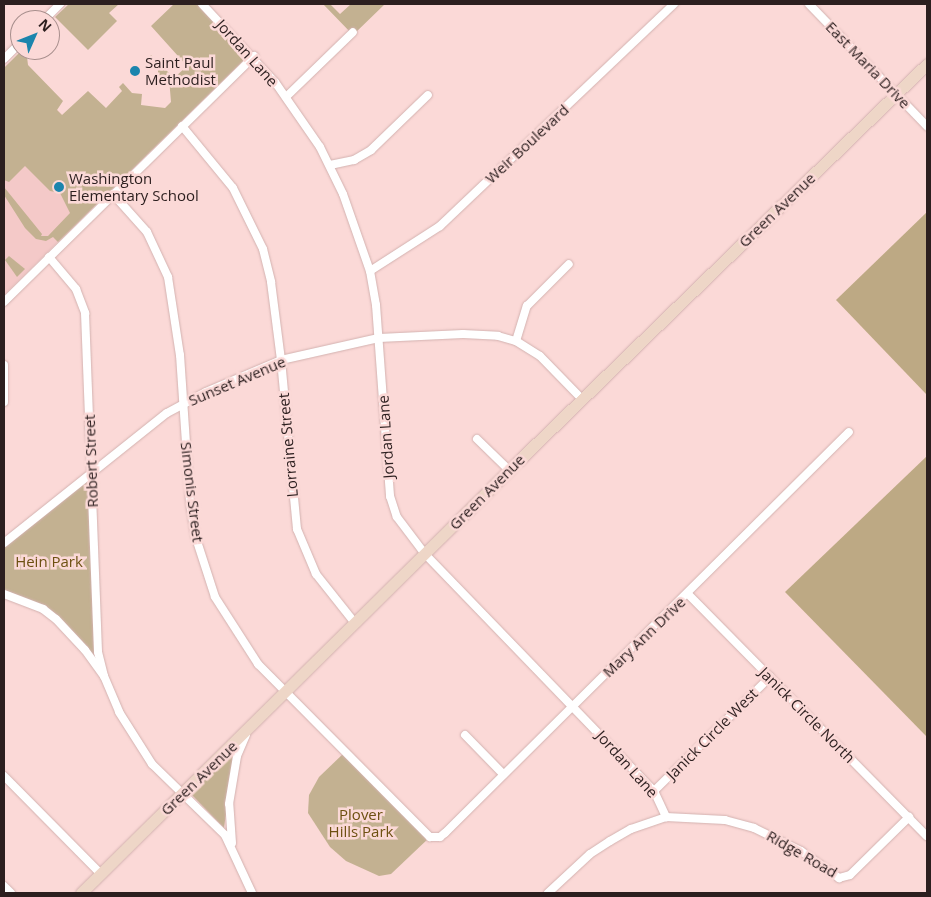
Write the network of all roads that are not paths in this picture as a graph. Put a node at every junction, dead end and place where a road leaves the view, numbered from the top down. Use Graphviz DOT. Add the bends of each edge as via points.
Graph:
graph roads {
  1 [pos="204,4"];
  2 [pos="674,4"];
  3 [pos="809,4"];
  4 [pos="353,32"];
  5 [pos="254,56"];
  6 [pos="927,64"];
  7 [pos="428,95"];
  8 [pos="896,95"];
  9 [pos="286,96"];
  10 [pos="182,126"];
  11 [pos="927,126"];
  12 [pos="330,165"];
  13 [pos="113,194"];
  14 [pos="49,257"];
  15 [pos="570,264"];
  16 [pos="370,271"];
  17 [pos="4,302"];
  18 [pos="378,338"];
  19 [pos="516,341"];
  20 [pos="281,360"];
  21 [pos="4,365"];
  22 [pos="582,399"];
  23 [pos="4,402"];
  24 [pos="183,404"];
  25 [pos="849,432"];
  26 [pos="477,439"];
  27 [pos="509,470"];
  28 [pos="91,471"];
  29 [pos="4,542"];
  30 [pos="425,554"];
  31 [pos="4,594"];
  32 [pos="688,594"];
  33 [pos="355,623"];
  34 [pos="104,676"];
  35 [pos="770,677"];
  36 [pos="286,692"];
  37 [pos="573,706"];
  38 [pos="249,729"];
  39 [pos="465,735"];
  40 [pos="503,774"];
  41 [pos="4,776"];
  42 [pos="654,791"];
  43 [pos="182,794"];
  44 [pos="666,817"];
  45 [pos="909,817"];
  46 [pos="927,836"];
  47 [pos="435,838"];
  48 [pos="232,847"];
  49 [pos="101,874"];
  50 [pos="4,886"];
  51 [pos="10,893"];
  52 [pos="81,893"];
  53 [pos="252,893"];
  54 [pos="548,893"];
  1 -- 5 [label="street, Jordan Lane"];
  2 -- 16 [label="street, Weir Boulevard" via="440,226"];
  3 -- 8 [label="street, East Maria Drive"];
  4 -- 9 [label="street"];
  5 -- 9 [label="street, Jordan Lane"];
  5 -- 10 [label="street"];
  6 -- 8 [label="street, Green Avenue"];
  7 -- 12 [label="street" via="371,150 354,160"];
  8 -- 11 [label="street, East Maria Drive"];
  8 -- 22 [label="street, Green Avenue"];
  9 -- 12 [label="street, Jordan Lane"];
  10 -- 13 [label="street"];
  10 -- 20 [label="street, Lorraine Street" via="220,170 254,228 269,271"];
  12 -- 16 [label="street, Jordan Lane"];
  13 -- 14 [label="street"];
  13 -- 24 [label="street, Simonis Street" via="147,232 168,277 174,306"];
  14 -- 17 [label="street"];
  14 -- 28 [label="street, Robert Street" via="76,289 85,312"];
  15 -- 19 [label="street" via="527,306"];
  16 -- 18 [label="street, Jordan Lane"];
  18 -- 19 [label="street, Sunset Avenue" via="463,334"];
  18 -- 20 [label="street, Sunset Avenue"];
  18 -- 30 [label="street, Jordan Lane" via="392,505 402,525"];
  19 -- 22 [label="street, Sunset Avenue" via="549,363"];
  20 -- 24 [label="street, Sunset Avenue"];
  20 -- 33 [label="street, Lorraine Street" via="297,529 316,574"];
  21 -- 23 [label="street"];
  22 -- 27 [label="street, Green Avenue"];
  24 -- 28 [label="street, Sunset Avenue"];
  24 -- 36 [label="street, Simonis Street" via="190,503 205,571 242,644"];
  25 -- 32 [label="street, Mary Ann Drive"];
  26 -- 27 [label="street"];
  27 -- 30 [label="street, Green Avenue"];
  28 -- 29 [label="street, Sunset Avenue"];
  28 -- 34 [label="street, Robert Street" via="98,652"];
  30 -- 33 [label="street, Green Avenue"];
  30 -- 37 [label="street, Jordan Lane"];
  31 -- 34 [label="street, Robert Street" via="29,602 56,619"];
  32 -- 35 [label="street, Janick Circle North"];
  32 -- 37 [label="street, Mary Ann Drive"];
  33 -- 36 [label="street, Green Avenue"];
  34 -- 43 [label="street, Robert Street" via="142,751"];
  35 -- 42 [label="street, Janick Circle West"];
  35 -- 45 [label="street, Janick Circle North"];
  36 -- 38 [label="street, Green Avenue"];
  36 -- 47 [label="street, Simonis Street" via="430,837"];
  37 -- 40 [label="street, Mary Ann Drive"];
  37 -- 42 [label="street, Jordan Lane"];
  38 -- 43 [label="street, Green Avenue"];
  38 -- 48 [label="street" via="237,756 229,804"];
  39 -- 40 [label="street"];
  40 -- 47 [label="street, Mary Ann Drive" via="446,832"];
  41 -- 49 [label="street"];
  42 -- 44 [label="street, Jordan Lane"];
  43 -- 48 [label="street, Robert Street" via="218,826"];
  43 -- 49 [label="street, Green Avenue"];
  44 -- 45 [label="street, Ridge Road" via="725,820 754,828 801,851 839,878 850,875"];
  44 -- 54 [label="street, Ridge Road" via="631,829 590,854"];
  45 -- 46 [label="street, Janick Circle North"];
  48 -- 53 [label="street"];
  49 -- 52 [label="street, Green Avenue"];
  50 -- 51 [label="street"];
}
